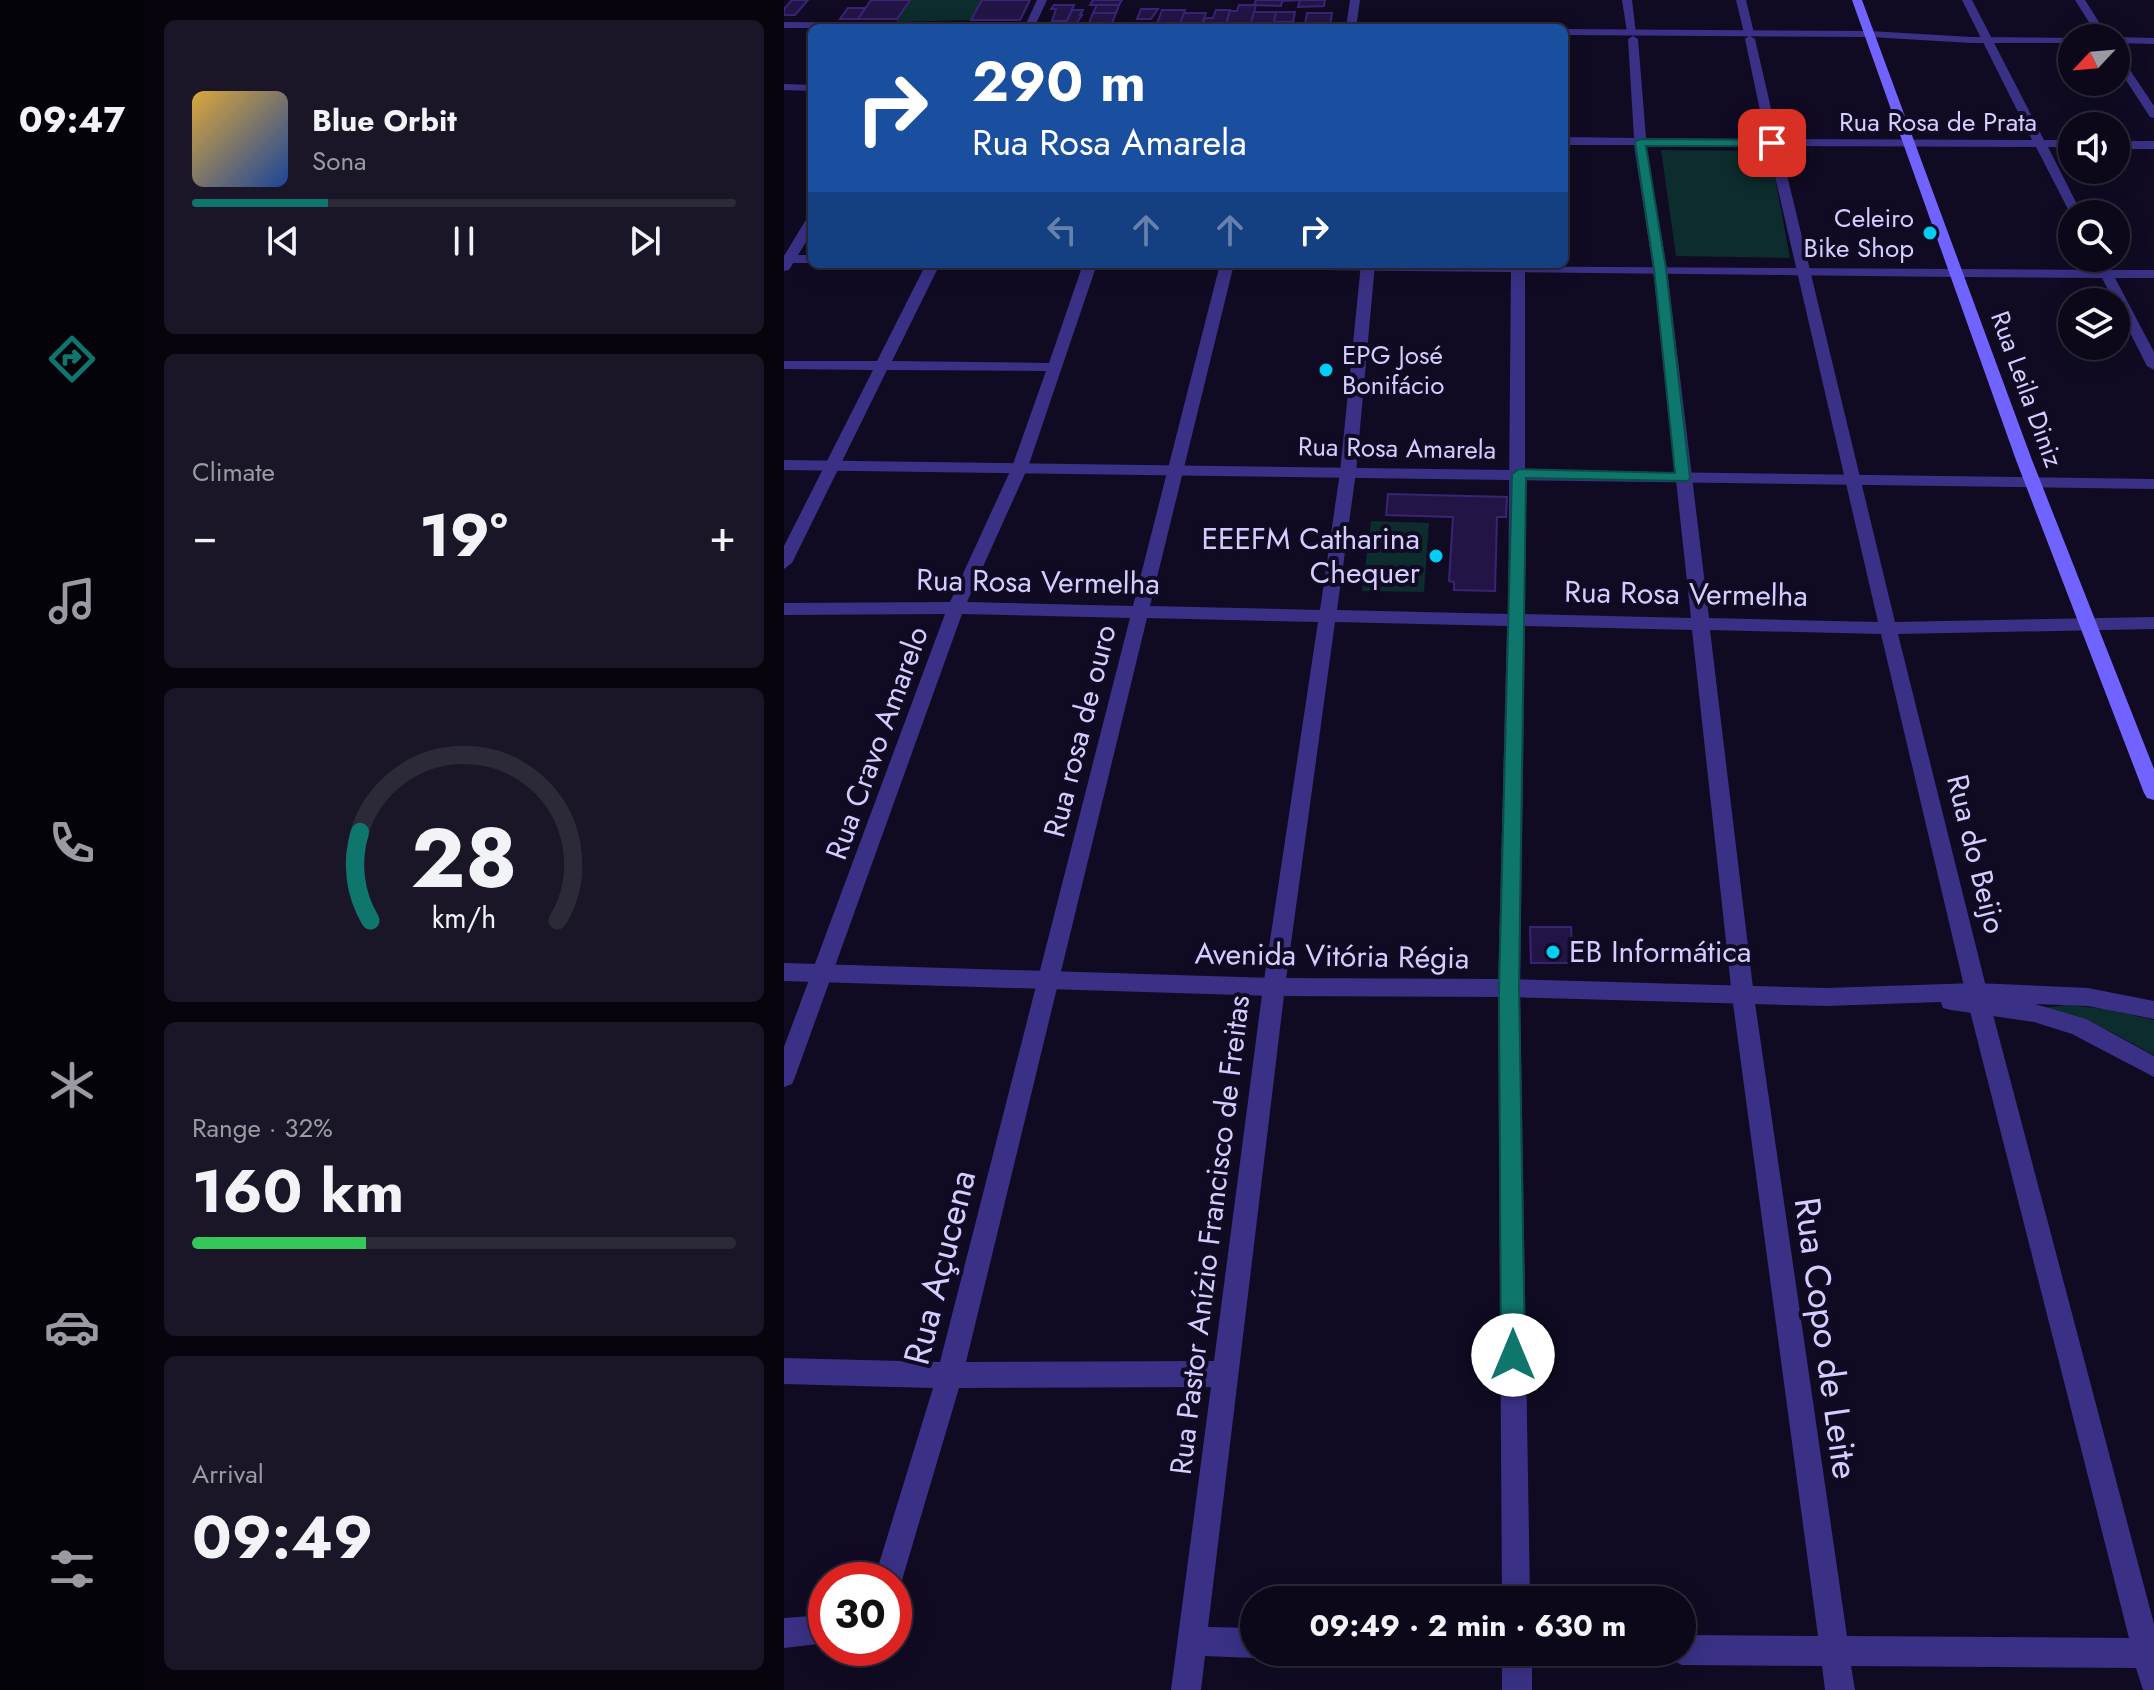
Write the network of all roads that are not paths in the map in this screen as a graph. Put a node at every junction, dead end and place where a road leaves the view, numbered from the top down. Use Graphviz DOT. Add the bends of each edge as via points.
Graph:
graph roads {
  1 [pos="1042,0"];
  2 [pos="1355,0"];
  3 [pos="1627,0"];
  4 [pos="1741,0"];
  5 [pos="1857,0"];
  6 [pos="1967,0"];
  7 [pos="2080,0"];
  8 [pos="1031,24"];
  9 [pos="1352,24"];
  10 [pos="2095,24"];
  11 [pos="784,25"];
  12 [pos="808,26"];
  13 [pos="784,31"];
  14 [pos="808,32"];
  15 [pos="1569,35"];
  16 [pos="1632,35"];
  17 [pos="1750,36"];
  18 [pos="1871,37"];
  19 [pos="1987,40"];
  20 [pos="2058,40"];
  21 [pos="2130,40"];
  22 [pos="2154,41"];
  23 [pos="2130,78"];
  24 [pos="784,87"];
  25 [pos="808,88"];
  26 [pos="2154,115"];
  27 [pos="1568,141"];
  28 [pos="1640,142"];
  29 [pos="1772,143"];
  30 [pos="2040,144"];
  31 [pos="2058,144"];
  32 [pos="1911,145"];
  33 [pos="2130,145"];
  34 [pos="2154,145"];
  35 [pos="2069,200"];
  36 [pos="808,227"];
  37 [pos="808,259"];
  38 [pos="786,261"];
  39 [pos="1568,267"];
  40 [pos="931,268"];
  41 [pos="1089,268"];
  42 [pos="1226,268"];
  43 [pos="1368,268"];
  44 [pos="1518,268"];
  45 [pos="1660,269"];
  46 [pos="1802,272"];
  47 [pos="1956,273"];
  48 [pos="2106,274"];
  49 [pos="2154,274"];
  50 [pos="784,365"];
  51 [pos="885,365"];
  52 [pos="2154,366"];
  53 [pos="1053,367"];
  54 [pos="784,465"];
  55 [pos="835,466"];
  56 [pos="1020,467"];
  57 [pos="1177,469"];
  58 [pos="1348,472"];
  59 [pos="1519,474"];
  60 [pos="1683,478"];
  61 [pos="1853,481"];
  62 [pos="2033,484"];
  63 [pos="2154,484"];
  64 [pos="784,563"];
  65 [pos="956,608"];
  66 [pos="784,609"];
  67 [pos="1138,612"];
  68 [pos="1328,615"];
  69 [pos="1516,619"];
  70 [pos="1699,622"];
  71 [pos="2088,622"];
  72 [pos="2154,623"];
  73 [pos="1888,628"];
  74 [pos="2154,793"];
  75 [pos="784,972"];
  76 [pos="822,973"];
  77 [pos="1048,980"];
  78 [pos="1274,987"];
  79 [pos="1509,988"];
  80 [pos="1743,996"];
  81 [pos="1978,1000"];
  82 [pos="2154,1010"];
  83 [pos="2154,1067"];
  84 [pos="784,1077"];
  85 [pos="784,1371"];
  86 [pos="1224,1374"];
  87 [pos="950,1375"];
  88 [pos="894,1562"];
  89 [pos="1516,1586"];
  90 [pos="808,1631"];
  91 [pos="784,1633"];
  92 [pos="1192,1641"];
  93 [pos="1240,1643"];
  94 [pos="1696,1650"];
  95 [pos="1835,1650"];
  96 [pos="1517,1666"];
  97 [pos="2150,1666"];
  98 [pos="1186,1690"];
  99 [pos="1517,1690"];
  100 [pos="1840,1690"];
  1 -- 8 [label="street"];
  2 -- 9 [label="street"];
  3 -- 16 [label="street"];
  4 -- 17 [label="street, Rua do Beijo"];
  5 -- 18 [label="main road, Rua Leila Diniz"];
  6 -- 19 [label="street"];
  7 -- 10 [label="street"];
  11 -- 12 [label="street"];
  13 -- 14 [label="street"];
  15 -- 16 [label="street"];
  16 -- 17 [label="street"];
  16 -- 28 [label="street, Rua Copo de Leite"];
  17 -- 18 [label="street"];
  17 -- 29 [label="street, Rua do Beijo"];
  18 -- 19 [label="street"];
  18 -- 32 [label="main road, Rua Leila Diniz"];
  19 -- 20 [label="street"];
  19 -- 30 [label="street"];
  21 -- 22 [label="street"];
  23 -- 26 [label="street"];
  24 -- 25 [label="street"];
  27 -- 28 [label="street, Rua Rosa de Prata"];
  28 -- 29 [label="street, Rua Rosa de Prata"];
  28 -- 45 [label="street, Rua Copo de Leite"];
  29 -- 32 [label="street, Rua Rosa de Prata"];
  29 -- 46 [label="street, Rua do Beijo"];
  30 -- 31 [label="street, Rua Rosa de Prata"];
  30 -- 32 [label="street, Rua Rosa de Prata"];
  30 -- 35 [label="street"];
  32 -- 47 [label="main road, Rua Leila Diniz"];
  33 -- 34 [label="street"];
  36 -- 38 [label="street"];
  37 -- 38 [label="street"];
  39 -- 45 [label="street"];
  40 -- 51 [label="street"];
  41 -- 53 [label="street, Rua Cravo Amarelo"];
  42 -- 57 [label="street, Rua rosa de ouro"];
  43 -- 58 [label="street, Rua Pastor Anízio Francisco de Freitas"];
  44 -- 59 [label="street"];
  45 -- 46 [label="street"];
  45 -- 60 [label="street, Rua Copo de Leite"];
  46 -- 47 [label="street"];
  46 -- 61 [label="street, Rua do Beijo"];
  47 -- 48 [label="street"];
  47 -- 62 [label="main road, Rua Leila Diniz"];
  48 -- 49 [label="street"];
  48 -- 52 [label="street"];
  50 -- 51 [label="street"];
  51 -- 53 [label="street"];
  51 -- 55 [label="street"];
  53 -- 56 [label="street, Rua Cravo Amarelo"];
  54 -- 55 [label="street, Rua Rosa Amarela"];
  55 -- 56 [label="street, Rua Rosa Amarela"];
  55 -- 64 [label="street"];
  56 -- 57 [label="street, Rua Rosa Amarela"];
  56 -- 65 [label="street, Rua Cravo Amarelo"];
  57 -- 58 [label="street, Rua Rosa Amarela"];
  57 -- 67 [label="street, Rua rosa de ouro"];
  58 -- 59 [label="street, Rua Rosa Amarela"];
  58 -- 68 [label="street, Rua Pastor Anízio Francisco de Freitas"];
  59 -- 60 [label="street, Rua Rosa Amarela"];
  59 -- 69 [label="street"];
  60 -- 61 [label="street, Rua Rosa Amarela"];
  60 -- 70 [label="street, Rua Copo de Leite"];
  61 -- 62 [label="street, Rua Rosa Amarela"];
  61 -- 73 [label="street, Rua do Beijo"];
  62 -- 63 [label="street, Rua Rosa Amarela"];
  62 -- 71 [label="main road, Rua Leila Diniz"];
  65 -- 66 [label="street, Rua Rosa Vermelha"];
  65 -- 67 [label="street, Rua Rosa Vermelha"];
  65 -- 76 [label="street, Rua Cravo Amarelo"];
  67 -- 68 [label="street, Rua Rosa Vermelha"];
  67 -- 77 [label="street, Rua rosa de ouro"];
  68 -- 69 [label="street, Rua Rosa Vermelha"];
  68 -- 78 [label="street, Rua Pastor Anízio Francisco de Freitas"];
  69 -- 70 [label="street, Rua Rosa Vermelha"];
  69 -- 79 [label="street"];
  70 -- 73 [label="street, Rua Rosa Vermelha"];
  70 -- 80 [label="street, Rua Copo de Leite"];
  71 -- 72 [label="street, Rua Rosa Vermelha"];
  71 -- 73 [label="street, Rua Rosa Vermelha"];
  71 -- 74 [label="main road, Rua Leila Diniz"];
  73 -- 81 [label="street, Rua do Beijo"];
  75 -- 76 [label="street, Avenida Vitória Régia"];
  76 -- 77 [label="street, Avenida Vitória Régia"];
  76 -- 84 [label="street, Rua Cravo Amarelo"];
  77 -- 78 [label="street, Avenida Vitória Régia"];
  77 -- 87 [label="street, Rua Açucena"];
  78 -- 79 [label="street, Avenida Vitória Régia"];
  78 -- 86 [label="street, Rua Pastor Anízio Francisco de Freitas"];
  79 -- 80 [label="street, Avenida Vitória Régia"];
  79 -- 89 [label="street"];
  80 -- 81 [label="street, Avenida Vitória Régia"];
  80 -- 95 [label="street, Rua Copo de Leite"];
  81 -- 82 [label="street, Avenida Vitória Régia" via="2088,997"];
  81 -- 83 [label="street, Avenida Vitória Régia" via="2078,1026"];
  81 -- 97 [label="street, Rua do Beijo"];
  85 -- 87 [label="street"];
  86 -- 87 [label="street"];
  86 -- 92 [label="street, Rua Pastor Anízio Francisco de Freitas"];
  87 -- 88 [label="street, Rua Açucena"];
  90 -- 91 [label="street"];
  92 -- 93 [label="street"];
  92 -- 98 [label="street, Rua Pastor Anízio Francisco de Freitas"];
  94 -- 95 [label="street"];
  95 -- 97 [label="street"];
  95 -- 100 [label="street, Rua Copo de Leite"];
  96 -- 99 [label="street"];
}
